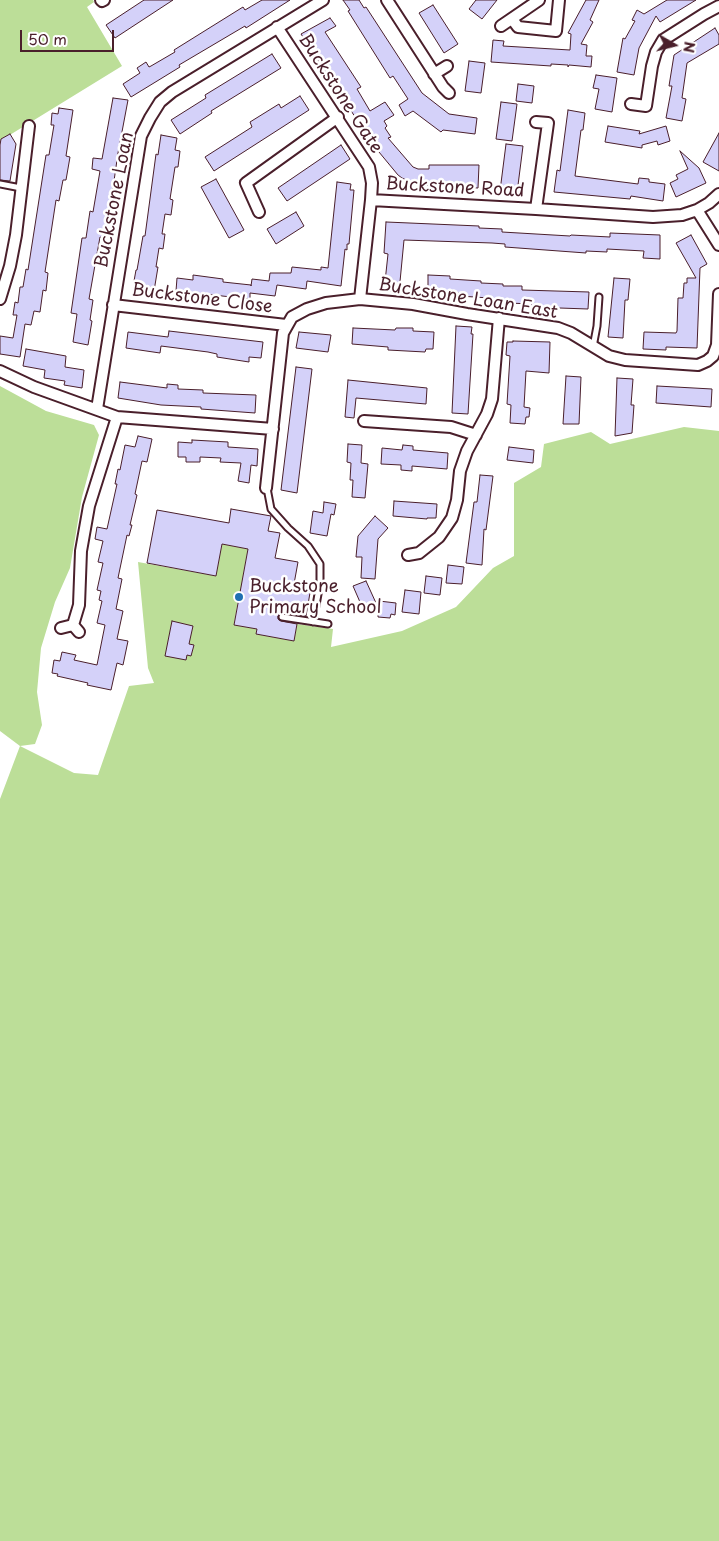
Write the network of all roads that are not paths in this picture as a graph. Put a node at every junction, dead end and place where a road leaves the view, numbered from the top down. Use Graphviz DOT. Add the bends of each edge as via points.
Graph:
graph roads {
  1 [pos="323,0"];
  2 [pos="387,0"];
  3 [pos="539,0"];
  4 [pos="559,0"];
  5 [pos="719,6"];
  6 [pos="512,19"];
  7 [pos="501,26"];
  8 [pos="277,27"];
  9 [pos="447,66"];
  10 [pos="434,74"];
  11 [pos="449,93"];
  12 [pos="631,104"];
  13 [pos="338,117"];
  14 [pos="536,122"];
  15 [pos="29,126"];
  16 [pos="0,184"];
  17 [pos="22,188"];
  18 [pos="719,194"];
  19 [pos="371,200"];
  20 [pos="536,208"];
  21 [pos="697,210"];
  22 [pos="259,212"];
  23 [pos="719,245"];
  24 [pos="719,294"];
  25 [pos="599,297"];
  26 [pos="0,299"];
  27 [pos="360,299"];
  28 [pos="113,305"];
  29 [pos="499,318"];
  30 [pos="286,325"];
  31 [pos="593,347"];
  32 [pos="0,371"];
  33 [pos="97,409"];
  34 [pos="117,417"];
  35 [pos="364,421"];
  36 [pos="273,429"];
  37 [pos="476,435"];
  38 [pos="266,488"];
  39 [pos="408,555"];
  40 [pos="282,617"];
  41 [pos="313,622"];
  42 [pos="328,624"];
  43 [pos="62,628"];
  1 -- 8 [label="street, Buckstone Loan"];
  2 -- 10 [label="street"];
  3 -- 6 [label="street"];
  4 -- 6 [label="street" via="556,31 518,27"];
  5 -- 12 [label="street" via="663,40 652,66 646,106"];
  6 -- 7 [label="street"];
  8 -- 13 [label="street, Buckstone Gate"];
  8 -- 28 [label="street, Buckstone Loan" via="172,92 160,102 150,118 141,136"];
  9 -- 10 [label="street"];
  10 -- 11 [label="street"];
  13 -- 19 [label="street, Buckstone Gate" via="369,167"];
  13 -- 22 [label="street" via="246,183"];
  14 -- 20 [label="street, Buckstone Road" via="548,123"];
  15 -- 17 [label="street"];
  16 -- 17 [label="lane"];
  17 -- 26 [label="street" via="16,236"];
  18 -- 21 [label="street, Buckstone Road"];
  19 -- 20 [label="street, Buckstone Road"];
  19 -- 27 [label="street, Buckstone Gate"];
  20 -- 21 [label="street, Buckstone Road" via="653,217 682,215"];
  21 -- 23 [label="street"];
  24 -- 31 [label="street, Buckstone Loan East" via="717,345 712,356 698,365 625,360"];
  25 -- 31 [label="lane"];
  27 -- 29 [label="street, Buckstone Loan East"];
  27 -- 30 [label="street, Buckstone Loan East" via="307,309 292,317"];
  28 -- 30 [label="street, Buckstone Close"];
  28 -- 33 [label="street, Buckstone Loan"];
  29 -- 31 [label="street, Buckstone Loan East" via="558,328"];
  29 -- 37 [label="street" via="492,399"];
  30 -- 36 [label="street"];
  32 -- 33 [label="street"];
  33 -- 34 [label="street"];
  34 -- 36 [label="street"];
  34 -- 43 [label="street" via="89,506 81,551 76,629"];
  35 -- 37 [label="street" via="382,426 451,426"];
  36 -- 38 [label="street"];
  37 -- 39 [label="street" via="460,471 452,518 439,537 419,553"];
  38 -- 41 [label="lane" via="272,509 308,546 320,564"];
  40 -- 41 [label="lane"];
  41 -- 42 [label="lane"];
}
